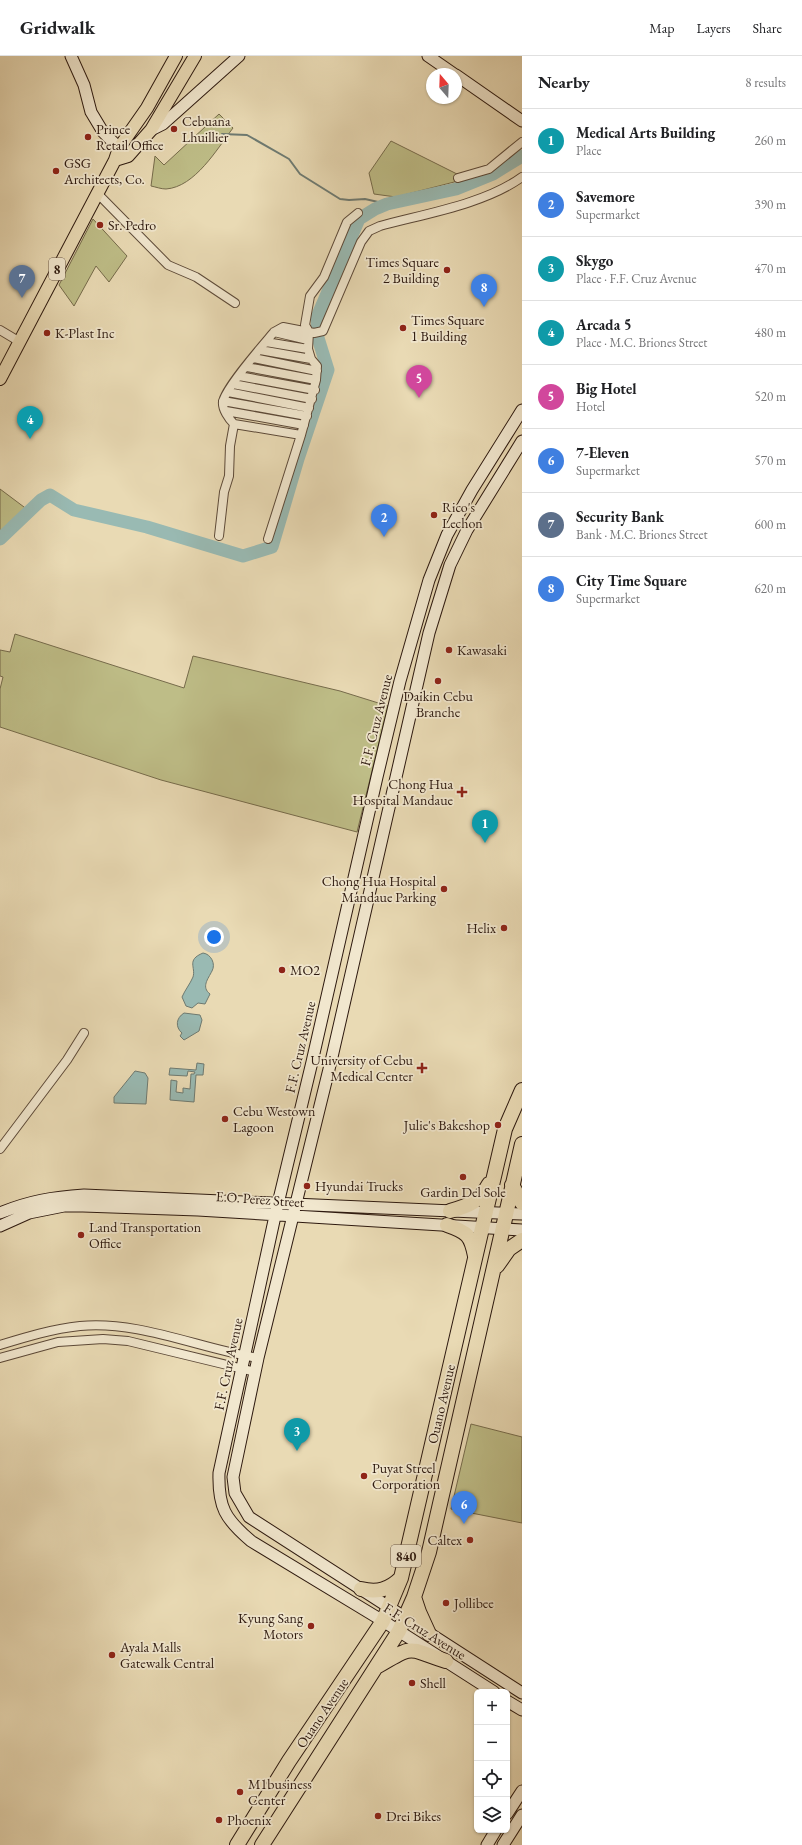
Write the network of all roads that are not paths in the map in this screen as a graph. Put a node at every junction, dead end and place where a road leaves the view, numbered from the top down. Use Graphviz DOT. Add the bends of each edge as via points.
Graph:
graph roads {
  1 [pos="71,56"];
  2 [pos="176,56"];
  3 [pos="195,56"];
  4 [pos="239,56"];
  5 [pos="428,56"];
  6 [pos="445,68"];
  7 [pos="462,80"];
  8 [pos="522,121"];
  9 [pos="151,130"];
  10 [pos="522,142"];
  11 [pos="117,154"];
  12 [pos="522,177"];
  13 [pos="458,178"];
  14 [pos="97,193"];
  15 [pos="358,213"];
  16 [pos="235,303"];
  17 [pos="0,330"];
  18 [pos="312,337"];
  19 [pos="20,342"];
  20 [pos="266,342"];
  21 [pos="260,350"];
  22 [pos="253,358"];
  23 [pos="311,359"];
  24 [pos="247,367"];
  25 [pos="317,371"];
  26 [pos="276,373"];
  27 [pos="239,376"];
  28 [pos="0,379"];
  29 [pos="316,380"];
  30 [pos="276,382"];
  31 [pos="234,384"];
  32 [pos="314,390"];
  33 [pos="274,391"];
  34 [pos="228,392"];
  35 [pos="312,398"];
  36 [pos="223,401"];
  37 [pos="272,401"];
  38 [pos="309,408"];
  39 [pos="272,410"];
  40 [pos="522,410"];
  41 [pos="226,411"];
  42 [pos="307,416"];
  43 [pos="271,420"];
  44 [pos="234,424"];
  45 [pos="304,426"];
  46 [pos="270,428"];
  47 [pos="302,435"];
  48 [pos="522,441"];
  49 [pos="219,536"];
  50 [pos="268,539"];
  51 [pos="84,1033"];
  52 [pos="522,1090"];
  53 [pos="522,1144"];
  54 [pos="0,1149"];
  55 [pos="495,1170"];
  56 [pos="512,1185"];
  57 [pos="113,1195"];
  58 [pos="278,1202"];
  59 [pos="298,1203"];
  60 [pos="522,1203"];
  61 [pos="112,1207"];
  62 [pos="450,1211"];
  63 [pos="486,1212"];
  64 [pos="0,1213"];
  65 [pos="506,1213"];
  66 [pos="522,1214"];
  67 [pos="275,1216"];
  68 [pos="294,1217"];
  69 [pos="447,1225"];
  70 [pos="0,1226"];
  71 [pos="482,1228"];
  72 [pos="502,1229"];
  73 [pos="522,1230"];
  74 [pos="522,1240"];
  75 [pos="476,1257"];
  76 [pos="491,1279"];
  77 [pos="0,1345"];
  78 [pos="245,1356"];
  79 [pos="0,1358"];
  80 [pos="258,1358"];
  81 [pos="242,1369"];
  82 [pos="256,1372"];
  83 [pos="401,1578"];
  84 [pos="361,1588"];
  85 [pos="414,1597"];
  86 [pos="389,1608"];
  87 [pos="383,1621"];
  88 [pos="402,1625"];
  89 [pos="429,1634"];
  90 [pos="446,1661"];
  91 [pos="374,1669"];
  92 [pos="489,1689"];
  93 [pos="522,1693"];
  94 [pos="510,1703"];
  95 [pos="522,1710"];
  96 [pos="522,1791"];
  97 [pos="510,1809"];
  98 [pos="522,1815"];
  99 [pos="494,1833"];
  100 [pos="237,1845"];
  101 [pos="262,1845"];
  102 [pos="487,1845"];
  103 [pos="503,1845"];
  1 -- 11 [label="street" via="84,85 91,112"];
  2 -- 11 [label="main road, 8"];
  3 -- 9 [label="main road"];
  4 -- 9 [label="street" via="163,124"];
  5 -- 6 [label="street"];
  7 -- 8 [label="street"];
  9 -- 11 [label="main road" via="128,156"];
  10 -- 13 [label="street" via="489,169"];
  11 -- 14 [label="main road, 8"];
  12 -- 18 [label="street" via="509,186 469,202 369,231 361,242 325,328"];
  14 -- 16 [label="street" via="168,265 196,277"];
  14 -- 19 [label="main road, 8"];
  15 -- 18 [label="street" via="347,222 324,276 310,296 305,326"];
  17 -- 19 [label="street"];
  18 -- 20 [label="street"];
  18 -- 20 [label="street" via="283,326"];
  18 -- 23 [label="street"];
  19 -- 28 [label="main road, 8"];
  20 -- 21 [label="street"];
  21 -- 22 [label="street"];
  21 -- 23 [label="street"];
  22 -- 24 [label="street"];
  22 -- 25 [label="street"];
  23 -- 25 [label="street"];
  24 -- 26 [label="street"];
  24 -- 27 [label="street"];
  25 -- 29 [label="street"];
  26 -- 29 [label="street"];
  26 -- 30 [label="street"];
  27 -- 30 [label="street"];
  27 -- 31 [label="street"];
  29 -- 32 [label="street"];
  30 -- 32 [label="street"];
  30 -- 33 [label="street"];
  31 -- 33 [label="street"];
  31 -- 34 [label="street"];
  32 -- 35 [label="street"];
  33 -- 35 [label="street"];
  33 -- 37 [label="street"];
  34 -- 36 [label="street"];
  34 -- 37 [label="street"];
  35 -- 38 [label="street"];
  36 -- 39 [label="street"];
  36 -- 41 [label="street"];
  37 -- 38 [label="street"];
  37 -- 39 [label="street"];
  38 -- 42 [label="street"];
  39 -- 42 [label="street"];
  39 -- 43 [label="street"];
  40 -- 58 [label="street, F.F. Cruz Avenue" via="447,535 429,580 400,681"];
  41 -- 43 [label="street"];
  41 -- 44 [label="street"];
  42 -- 45 [label="street"];
  43 -- 45 [label="street"];
  43 -- 46 [label="street"];
  44 -- 46 [label="street"];
  44 -- 49 [label="street"];
  45 -- 47 [label="street"];
  46 -- 47 [label="street"];
  47 -- 50 [label="street"];
  48 -- 59 [label="street, F.F. Cruz Avenue" via="467,530 450,566 429,634"];
  51 -- 54 [label="street" via="67,1060"];
  52 -- 55 [label="highway, Ouano Avenue / 840" via="505,1129"];
  53 -- 56 [label="highway, Ouano Avenue / 840"];
  55 -- 62 [label="highway" via="479,1199 470,1205"];
  55 -- 63 [label="highway, Ouano Avenue / 840"];
  56 -- 60 [label="highway"];
  56 -- 65 [label="highway, Ouano Avenue / 840"];
  57 -- 58 [label="street, E.O. Perez Street"];
  57 -- 61 [label="street"];
  57 -- 64 [label="street, E.O. Perez Street" via="44,1198"];
  58 -- 59 [label="street, E.O. Perez Street"];
  58 -- 67 [label="street, F.F. Cruz Avenue"];
  59 -- 62 [label="street, E.O. Perez Street"];
  59 -- 68 [label="street, F.F. Cruz Avenue"];
  61 -- 67 [label="street, E.O. Perez Street"];
  61 -- 70 [label="street, E.O. Perez Street" via="46,1209 29,1213"];
  62 -- 63 [label="street, E.O. Perez Street"];
  63 -- 65 [label="street, E.O. Perez Street"];
  63 -- 71 [label="highway, Ouano Avenue / 840"];
  65 -- 66 [label="street, E.O. Perez Street"];
  65 -- 72 [label="highway, Ouano Avenue / 840"];
  67 -- 68 [label="street, E.O. Perez Street"];
  67 -- 78 [label="street, F.F. Cruz Avenue"];
  68 -- 69 [label="street, E.O. Perez Street"];
  68 -- 80 [label="street, F.F. Cruz Avenue"];
  69 -- 71 [label="street, E.O. Perez Street"];
  69 -- 75 [label="highway" via="468,1235"];
  71 -- 72 [label="street, E.O. Perez Street"];
  71 -- 75 [label="highway, Ouano Avenue / 840"];
  72 -- 73 [label="street, E.O. Perez Street"];
  72 -- 76 [label="highway, Ouano Avenue / 840"];
  74 -- 76 [label="highway" via="503,1256"];
  75 -- 83 [label="highway, Ouano Avenue / 840"];
  76 -- 85 [label="highway, Ouano Avenue / 840" via="429,1552"];
  77 -- 78 [label="street" via="56,1330 103,1326 130,1328"];
  78 -- 80 [label="street"];
  78 -- 81 [label="street, F.F. Cruz Avenue"];
  79 -- 81 [label="street" via="58,1342 103,1339 128,1341"];
  80 -- 82 [label="street, F.F. Cruz Avenue"];
  81 -- 82 [label="street"];
  81 -- 87 [label="street, F.F. Cruz Avenue" via="219,1473 218,1493 223,1511 233,1526 250,1541"];
  82 -- 84 [label="street, F.F. Cruz Avenue" via="233,1477 240,1505 249,1517"];
  83 -- 84 [label="highway" via="395,1584 378,1591"];
  83 -- 86 [label="highway, Ouano Avenue / 840"];
  84 -- 86 [label="street, F.F. Cruz Avenue"];
  85 -- 88 [label="highway, Ouano Avenue / 840"];
  85 -- 89 [label="highway"];
  86 -- 87 [label="highway, Ouano Avenue / 840"];
  86 -- 88 [label="street, F.F. Cruz Avenue"];
  87 -- 88 [label="street, F.F. Cruz Avenue"];
  87 -- 100 [label="highway, Ouano Avenue / 840"];
  88 -- 89 [label="street, F.F. Cruz Avenue"];
  88 -- 90 [label="street, F.F. Cruz Avenue"];
  88 -- 91 [label="highway, Ouano Avenue / 840"];
  89 -- 93 [label="street, F.F. Cruz Avenue"];
  90 -- 91 [label="highway" via="412,1649 402,1652"];
  90 -- 92 [label="street, F.F. Cruz Avenue"];
  91 -- 101 [label="highway, Ouano Avenue / 840"];
  94 -- 95 [label="street"];
  96 -- 97 [label="street"];
  98 -- 103 [label="street"];
  99 -- 102 [label="street"];
}
